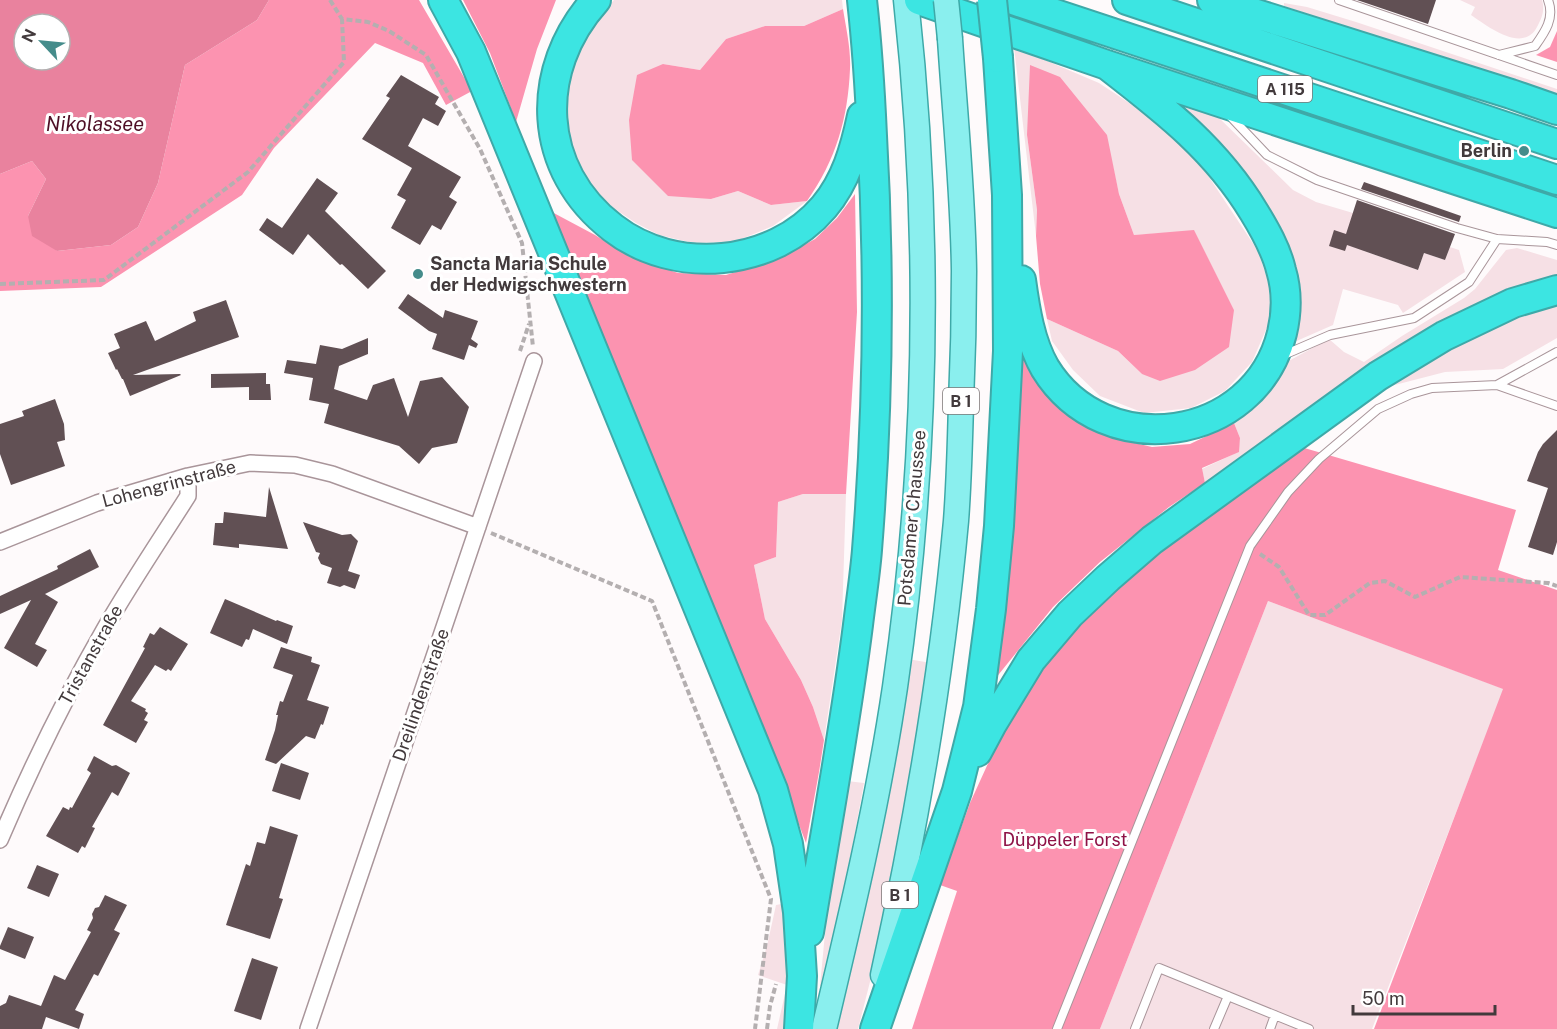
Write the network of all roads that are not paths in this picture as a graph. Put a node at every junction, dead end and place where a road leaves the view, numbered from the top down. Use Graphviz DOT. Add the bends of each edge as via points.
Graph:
graph roads {
  1 [pos="443,0"];
  2 [pos="596,0"];
  3 [pos="946,0"];
  4 [pos="992,0"];
  5 [pos="1013,0"];
  6 [pos="1127,0"];
  7 [pos="1212,0"];
  8 [pos="1339,0"];
  9 [pos="1548,0"];
  10 [pos="862,2"];
  11 [pos="911,8"];
  12 [pos="866,36"];
  13 [pos="1499,55"];
  14 [pos="1107,65"];
  15 [pos="1557,75"];
  16 [pos="1215,100"];
  17 [pos="1557,110"];
  18 [pos="1557,144"];
  19 [pos="1557,180"];
  20 [pos="1007,195"];
  21 [pos="1557,213"];
  22 [pos="1497,239"];
  23 [pos="1557,245"];
  24 [pos="1557,290"];
  25 [pos="1557,352"];
  26 [pos="534,361"];
  27 [pos="1273,361"];
  28 [pos="1497,385"];
  29 [pos="1557,406"];
  30 [pos="188,476"];
  31 [pos="478,528"];
  32 [pos="0,542"];
  33 [pos="957,791"];
  34 [pos="0,840"];
  35 [pos="789,980"];
  36 [pos="1228,996"];
  37 [pos="1275,1015"];
  38 [pos="308,1029"];
  39 [pos="799,1029"];
  40 [pos="824,1029"];
  41 [pos="873,1029"];
  42 [pos="1057,1029"];
  43 [pos="1135,1029"];
  44 [pos="1214,1029"];
  45 [pos="1270,1029"];
  46 [pos="1309,1029"];
  1 -- 35 [label="highway" via="471,52 773,790 788,844 798,912"];
  2 -- 12 [label="highway" via="573,28 555,77 551,100 557,147 586,203 615,230 653,250 693,258 738,256 778,243 811,221 826,205 851,161 858,136 866,102"];
  3 -- 41 [label="main road, B 1, bridge" via="964,270 956,520 925,761"];
  4 -- 20 [label="highway, bridge"];
  5 -- 19 [label="highway, A 115"];
  6 -- 18 [label="highway, A 115"];
  7 -- 17 [label="highway"];
  8 -- 13 [label="lane"];
  9 -- 13 [label="lane" via="1548,27 1535,46"];
  10 -- 12 [label="highway"];
  11 -- 14 [label="highway"];
  11 -- 40 [label="main road, Potsdamer Chaussee / B 1" via="923,341 915,514 895,687 879,784"];
  12 -- 35 [label="highway" via="878,307 867,552 838,765"];
  13 -- 15 [label="lane"];
  14 -- 16 [label="highway"];
  14 -- 27 [label="highway" via="1199,142 1244,195 1265,230 1281,270 1286,298"];
  16 -- 21 [label="highway"];
  16 -- 22 [label="lane" via="1268,155 1317,180"];
  20 -- 27 [label="highway" via="1025,305 1038,353 1067,395 1093,414 1147,430 1197,423 1227,409 1247,393"];
  20 -- 33 [label="highway" via="1008,351 999,526 978,707"];
  22 -- 23 [label="lane"];
  22 -- 27 [label="lane" via="1469,282 1414,318 1330,335"];
  24 -- 33 [label="highway" via="1513,303 1444,336 1378,376 1134,555 1070,614 1031,660"];
  25 -- 28 [label="lane"];
  26 -- 31 [label="street, Dreilindenstraße"];
  28 -- 29 [label="lane"];
  28 -- 42 [label="lane" via="1432,388 1378,410 1319,459 1288,492 1250,546"];
  30 -- 31 [label="street, Lohengrinstraße" via="250,463 296,465 332,474"];
  30 -- 32 [label="street, Lohengrinstraße" via="97,503"];
  30 -- 34 [label="street, Tristanstraße" via="188,496 76,680"];
  31 -- 38 [label="street, Dreilindenstraße"];
  33 -- 41 [label="highway"];
  35 -- 39 [label="highway"];
  36 -- 37 [label="lane"];
  36 -- 43 [label="lane" via="1159,968"];
  36 -- 44 [label="lane"];
  37 -- 45 [label="lane"];
  37 -- 46 [label="lane"];
}
